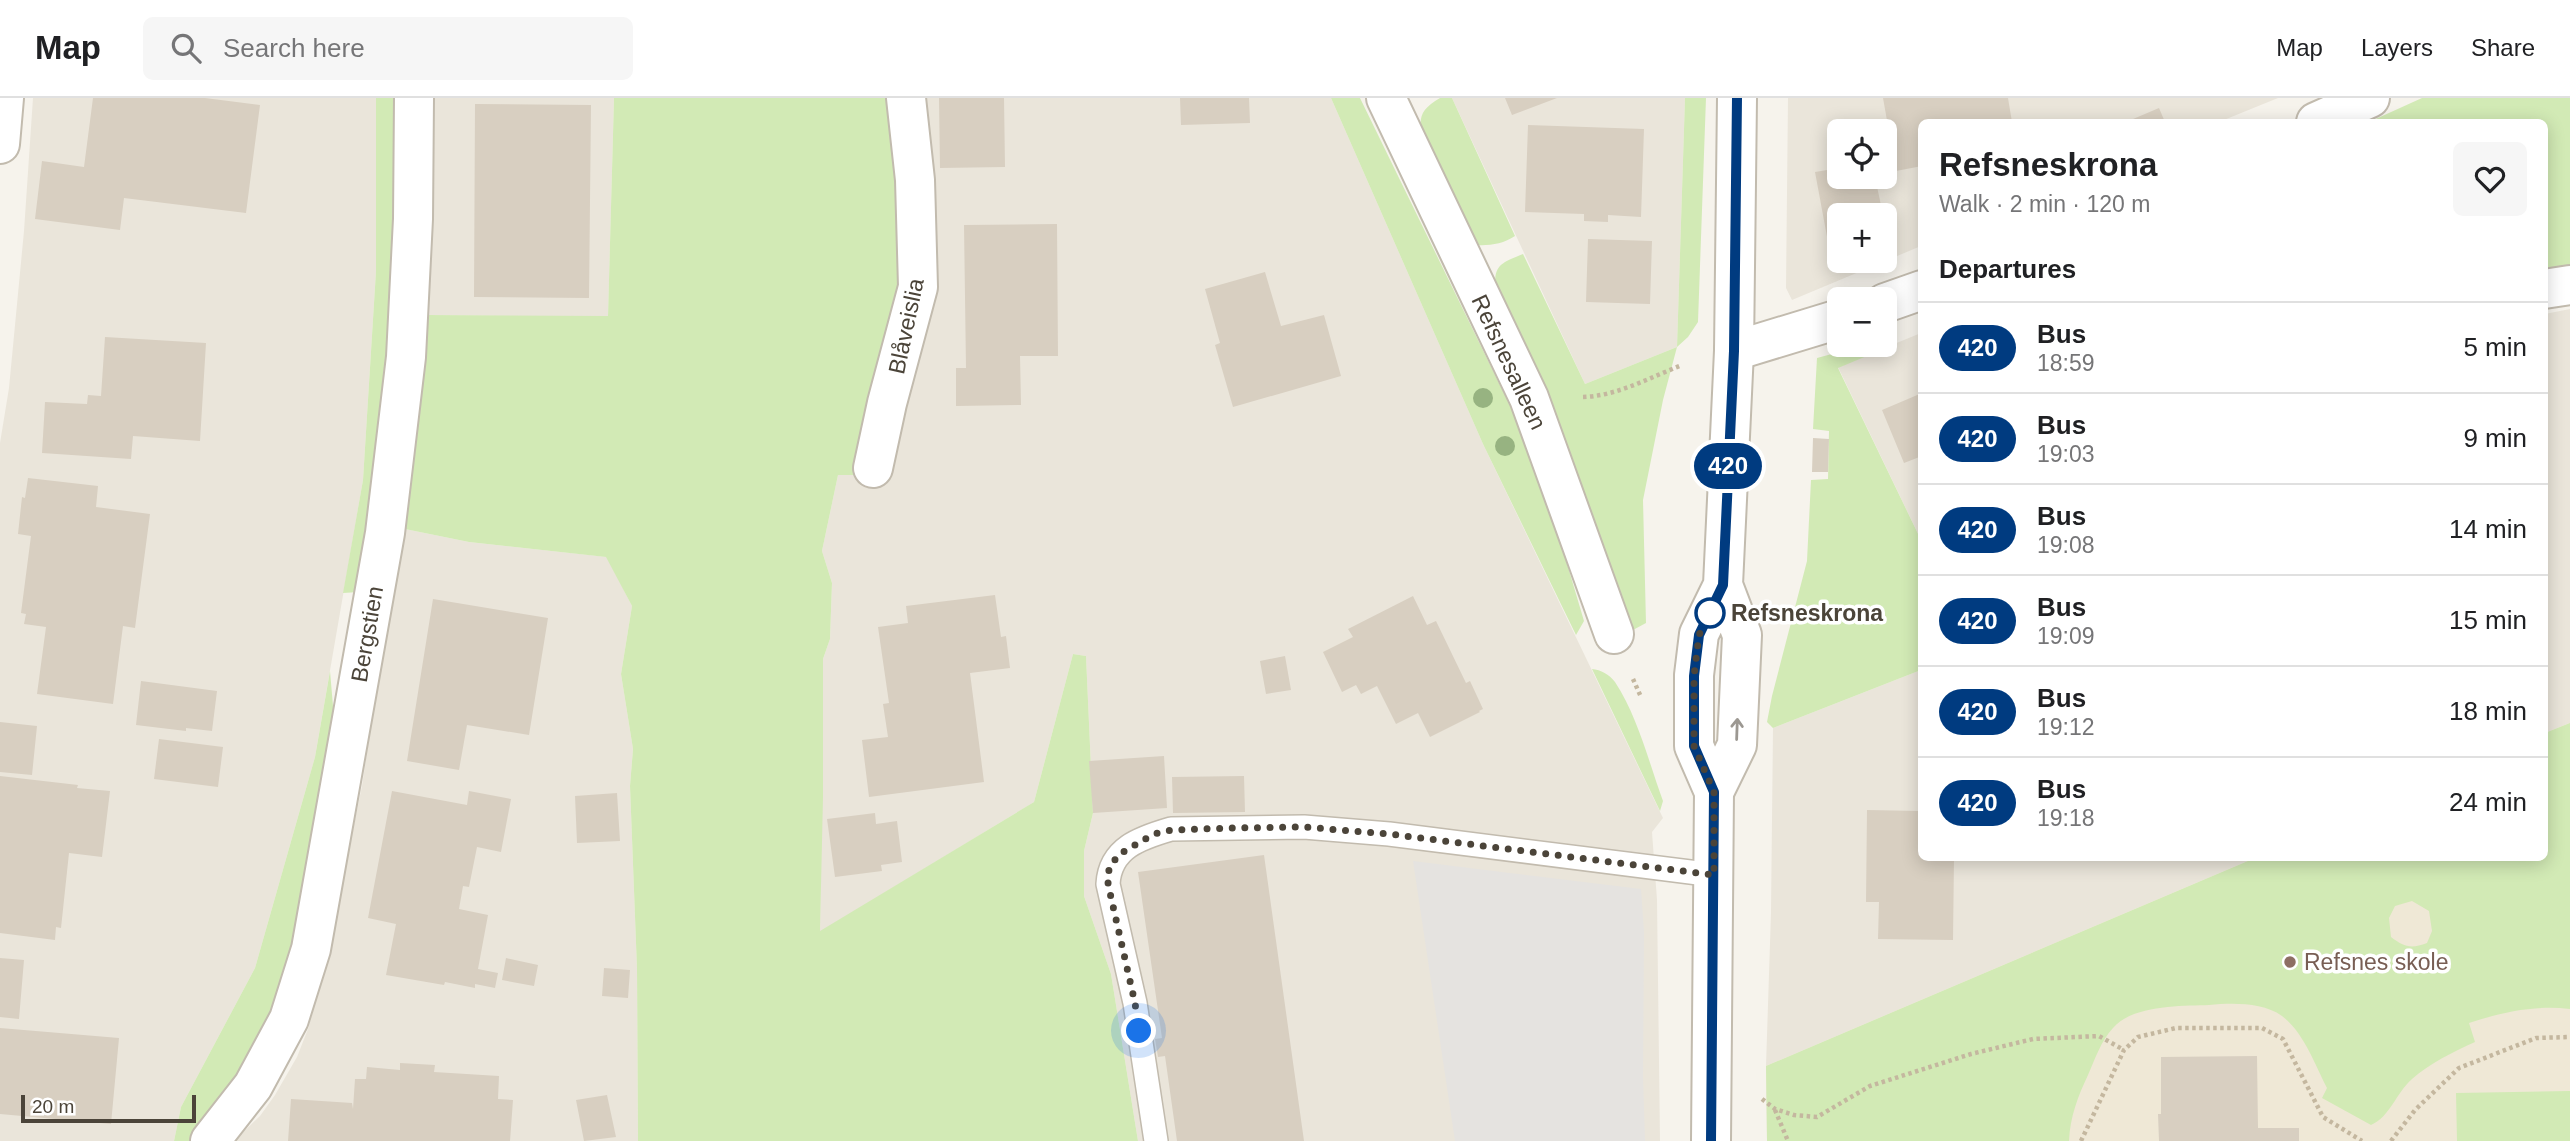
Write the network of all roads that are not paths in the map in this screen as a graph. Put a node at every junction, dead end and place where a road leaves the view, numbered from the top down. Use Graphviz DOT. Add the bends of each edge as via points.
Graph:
graph roads {
  1 [pos="4,98"];
  2 [pos="414,98"];
  3 [pos="906,98"];
  4 [pos="1386,98"];
  5 [pos="1737,98"];
  6 [pos="2370,98"];
  7 [pos="2323,119"];
  8 [pos="0,144"];
  9 [pos="2570,285"];
  10 [pos="2548,288"];
  11 [pos="1918,291"];
  12 [pos="1897,299"];
  13 [pos="1827,323"];
  14 [pos="1734,351"];
  15 [pos="873,468"];
  16 [pos="1614,634"];
  17 [pos="1714,875"];
  18 [pos="210,1141"];
  19 [pos="1156,1141"];
  20 [pos="1711,1141"];
  1 -- 8 [label="street"];
  2 -- 18 [label="street, Bergstien" via="414,219 406,357 385,533 311,949 289,1018 253,1086"];
  3 -- 15 [label="street, Blåveislia" via="915,180 918,288"];
  4 -- 16 [label="street, Refsnesalleen" via="1529,398"];
  5 -- 14 [label="street"];
  6 -- 7 [label="street"];
  9 -- 10 [label="street"];
  11 -- 12 [label="street"];
  13 -- 14 [label="street"];
  14 -- 17 [label="street" via="1723,585 1742,635 1737,745 1714,792"];
  17 -- 19 [label="lane" via="1304,827 1171,830 1137,842 1118,855 1109,869 1108,884 1135,1003"];
  17 -- 20 [label="street"];
}
